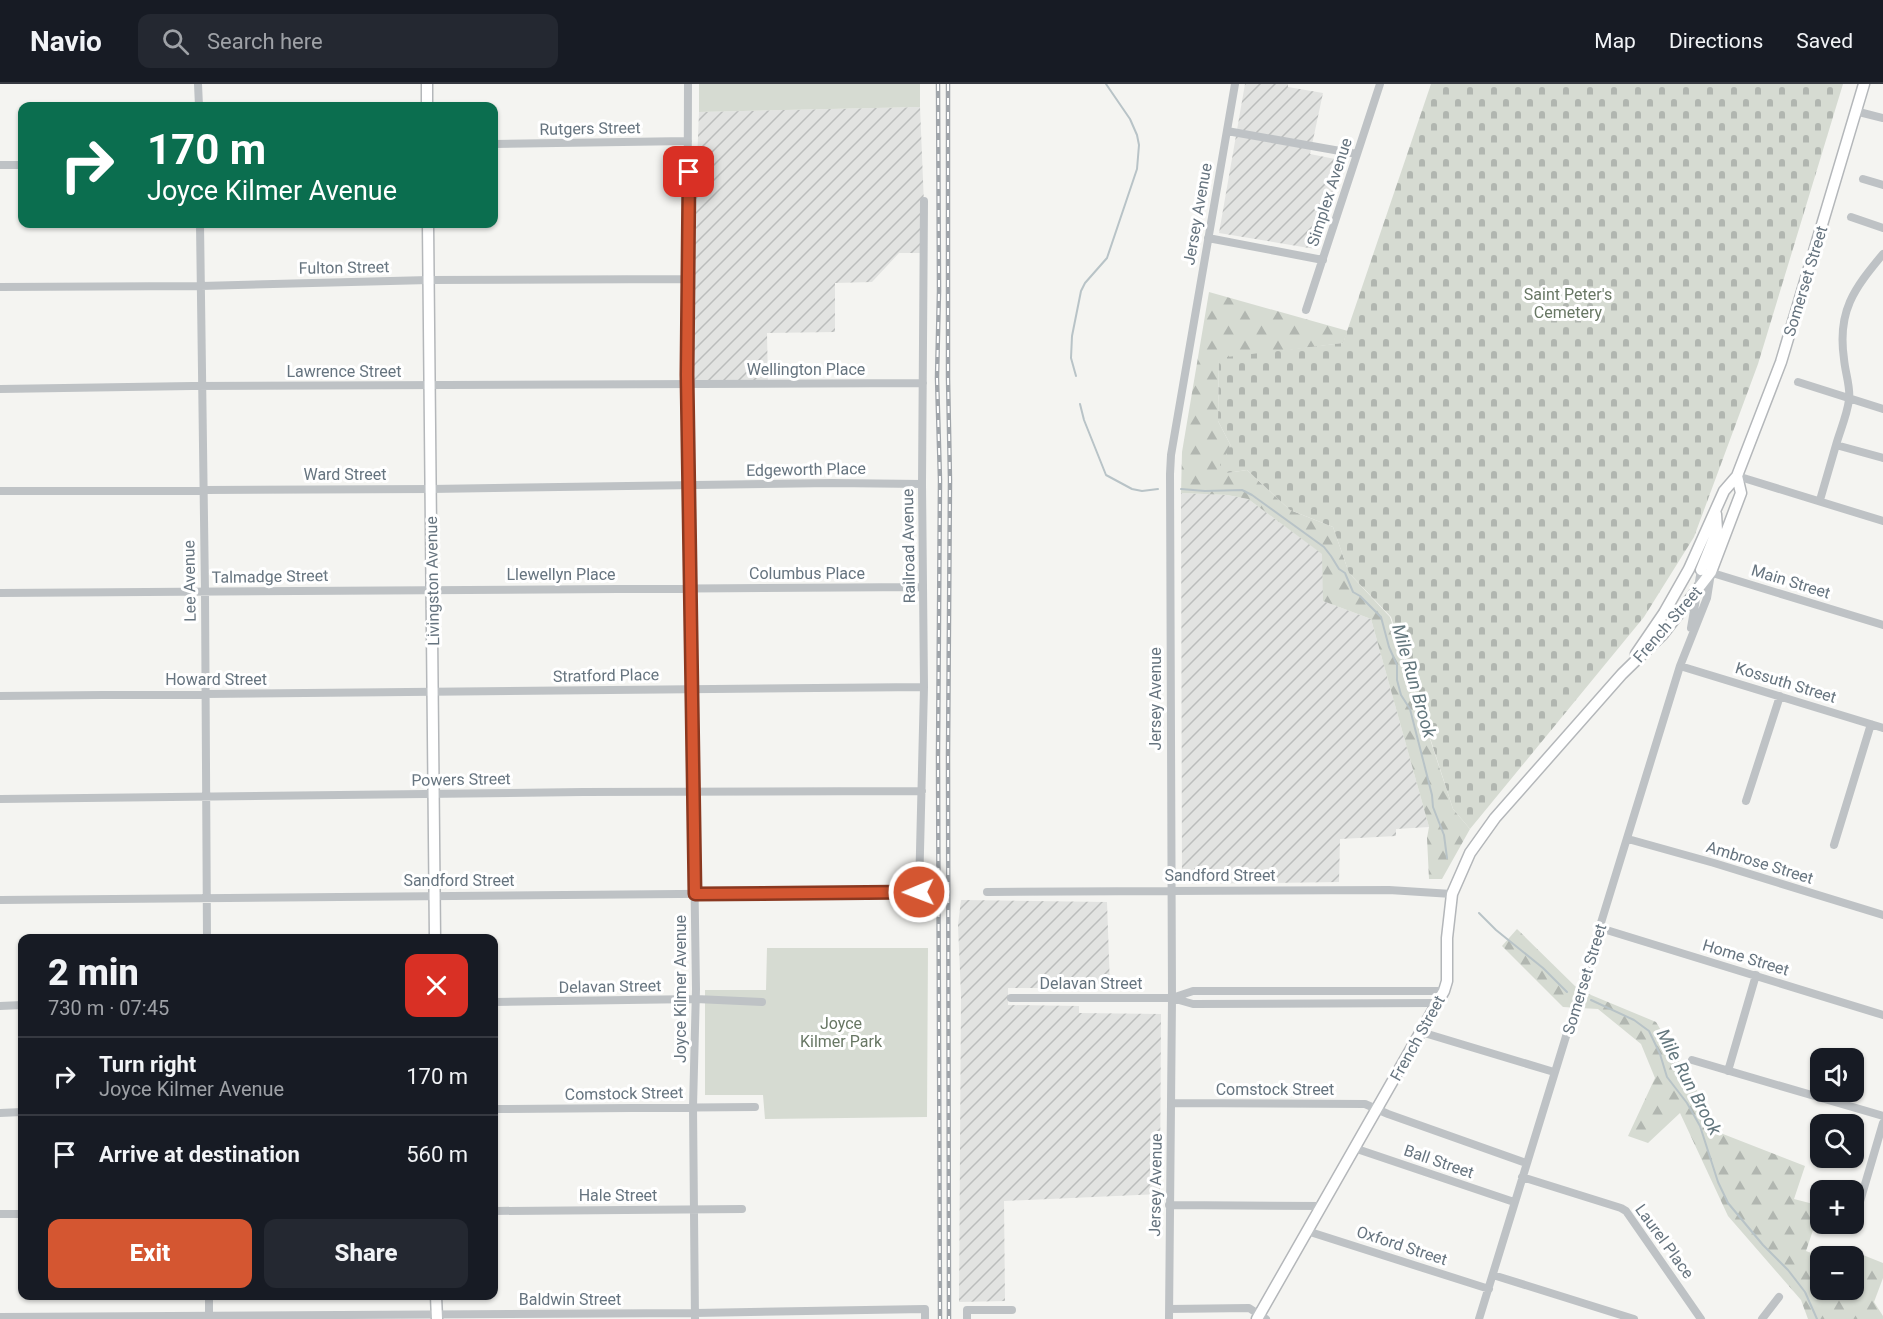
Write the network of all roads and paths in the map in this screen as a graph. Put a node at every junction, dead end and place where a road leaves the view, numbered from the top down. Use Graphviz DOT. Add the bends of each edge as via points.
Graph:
graph roads {
  1 [pos="198,84"];
  2 [pos="427,84"];
  3 [pos="688,84"];
  4 [pos="1235,84"];
  5 [pos="1380,84"];
  6 [pos="1864,84"];
  7 [pos="199,102"];
  8 [pos="427,102"];
  9 [pos="1856,111"];
  10 [pos="1883,118"];
  11 [pos="1227,131"];
  12 [pos="688,141"];
  13 [pos="498,144"];
  14 [pos="1357,154"];
  15 [pos="0,165"];
  16 [pos="18,165"];
  17 [pos="1863,179"];
  18 [pos="1883,184"];
  19 [pos="924,201"];
  20 [pos="1851,217"];
  21 [pos="200,228"];
  22 [pos="428,228"];
  23 [pos="1883,228"];
  24 [pos="1208,238"];
  25 [pos="1883,254"];
  26 [pos="1323,260"];
  27 [pos="689,279"];
  28 [pos="429,280"];
  29 [pos="201,286"];
  30 [pos="0,287"];
  31 [pos="1306,310"];
  32 [pos="1798,382"];
  33 [pos="923,383"];
  34 [pos="688,385"];
  35 [pos="203,386"];
  36 [pos="430,386"];
  37 [pos="0,389"];
  38 [pos="1850,398"];
  39 [pos="1883,409"];
  40 [pos="1836,445"];
  41 [pos="1883,458"];
  42 [pos="1737,476"];
  43 [pos="922,484"];
  44 [pos="690,486"];
  45 [pos="431,489"];
  46 [pos="203,490"];
  47 [pos="0,491"];
  48 [pos="1820,500"];
  49 [pos="1883,521"];
  50 [pos="1701,570"];
  51 [pos="923,587"];
  52 [pos="691,588"];
  53 [pos="432,589"];
  54 [pos="205,592"];
  55 [pos="1695,592"];
  56 [pos="0,593"];
  57 [pos="1883,625"];
  58 [pos="1689,639"];
  59 [pos="1680,666"];
  60 [pos="1622,674"];
  61 [pos="924,687"];
  62 [pos="692,689"];
  63 [pos="433,693"];
  64 [pos="204,694"];
  65 [pos="0,696"];
  66 [pos="1780,696"];
  67 [pos="1870,724"];
  68 [pos="1883,728"];
  69 [pos="922,791"];
  70 [pos="693,793"];
  71 [pos="434,794"];
  72 [pos="207,797"];
  73 [pos="0,799"];
  74 [pos="1746,801"];
  75 [pos="1628,839"];
  76 [pos="1834,846"];
  77 [pos="1171,891"];
  78 [pos="919,892"];
  79 [pos="987,892"];
  80 [pos="695,894"];
  81 [pos="1452,894"];
  82 [pos="435,896"];
  83 [pos="206,898"];
  84 [pos="0,900"];
  85 [pos="1883,915"];
  86 [pos="1600,928"];
  87 [pos="207,934"];
  88 [pos="435,934"];
  89 [pos="1756,975"];
  90 [pos="1444,990"];
  91 [pos="1294,991"];
  92 [pos="1011,998"];
  93 [pos="1172,998"];
  94 [pos="696,999"];
  95 [pos="498,1002"];
  96 [pos="762,1002"];
  97 [pos="1294,1003"];
  98 [pos="1438,1003"];
  99 [pos="18,1005"];
  100 [pos="0,1006"];
  101 [pos="1883,1015"];
  102 [pos="1421,1032"];
  103 [pos="1692,1060"];
  104 [pos="1728,1071"];
  105 [pos="1554,1072"];
  106 [pos="1171,1103"];
  107 [pos="693,1107"];
  108 [pos="755,1107"];
  109 [pos="498,1109"];
  110 [pos="1377,1109"];
  111 [pos="18,1112"];
  112 [pos="0,1113"];
  113 [pos="1883,1116"];
  114 [pos="1883,1123"];
  115 [pos="1354,1148"];
  116 [pos="1526,1162"];
  117 [pos="1522,1177"];
  118 [pos="1864,1188"];
  119 [pos="1514,1202"];
  120 [pos="1169,1205"];
  121 [pos="1321,1206"];
  122 [pos="694,1209"];
  123 [pos="742,1209"];
  124 [pos="498,1211"];
  125 [pos="0,1214"];
  126 [pos="18,1214"];
  127 [pos="1307,1231"];
  128 [pos="1492,1275"];
  129 [pos="1488,1289"];
  130 [pos="1779,1297"];
  131 [pos="208,1300"];
  132 [pos="436,1300"];
  133 [pos="1169,1309"];
  134 [pos="1012,1310"];
  135 [pos="925,1314"];
  136 [pos="967,1315"];
  137 [pos="436,1316"];
  138 [pos="695,1316"];
  139 [pos="0,1317"];
  140 [pos="209,1317"];
  141 [pos="1261,1318"];
  142 [pos="1169,1319"];
  143 [pos="1479,1319"];
  144 [pos="1634,1319"];
  145 [pos="1701,1319"];
  146 [pos="1762,1319"];
  1 -- 7 [label="street"];
  2 -- 8 [label="main road"];
  3 -- 12 [label="street, Joyce Kilmer Avenue"];
  4 -- 11 [label="street, Jersey Avenue"];
  5 -- 14 [label="street, Simplex Avenue"];
  6 -- 9 [label="main road, Somerset Street"];
  9 -- 10 [label="street"];
  9 -- 42 [label="main road, Somerset Street" via="1781,362"];
  11 -- 14 [label="street"];
  11 -- 24 [label="street, Jersey Avenue"];
  12 -- 13 [label="street, Rutgers Street"];
  12 -- 27 [label="street, Joyce Kilmer Avenue"];
  14 -- 26 [label="street, Simplex Avenue"];
  15 -- 16 [label="street"];
  17 -- 18 [label="street"];
  19 -- 33 [label="street, Railroad Avenue"];
  20 -- 23 [label="street"];
  21 -- 29 [label="street, Lee Avenue"];
  22 -- 28 [label="main road, Livingston Avenue"];
  24 -- 26 [label="street"];
  24 -- 77 [label="street, Jersey Avenue" via="1170,465"];
  25 -- 38 [label="street" via="1860,283 1845,311 1843,355"];
  26 -- 31 [label="street, Simplex Avenue"];
  27 -- 28 [label="street, Fulton Street"];
  27 -- 34 [label="street, Joyce Kilmer Avenue"];
  28 -- 29 [label="street, Fulton Street"];
  28 -- 36 [label="main road, Livingston Avenue"];
  29 -- 30 [label="street, Fulton Street"];
  29 -- 35 [label="street, Lee Avenue"];
  32 -- 38 [label="street"];
  33 -- 34 [label="street, Wellington Place"];
  33 -- 43 [label="street, Railroad Avenue"];
  34 -- 36 [label="street, Lawrence Street"];
  34 -- 44 [label="street, Joyce Kilmer Avenue"];
  35 -- 36 [label="street, Lawrence Street"];
  35 -- 37 [label="street, Lawrence Street"];
  35 -- 46 [label="street, Lee Avenue"];
  36 -- 45 [label="main road, Livingston Avenue"];
  38 -- 39 [label="street"];
  38 -- 40 [label="street"];
  40 -- 41 [label="street"];
  40 -- 48 [label="street"];
  42 -- 48 [label="street"];
  42 -- 50 [label="main road, Somerset Street" via="1724,491 1716,510"];
  42 -- 50 [label="main road, Somerset Street" via="1741,493"];
  43 -- 44 [label="street, Edgeworth Place"];
  43 -- 51 [label="street, Railroad Avenue"];
  44 -- 45 [label="street, Ward Street"];
  44 -- 52 [label="street, Joyce Kilmer Avenue"];
  45 -- 46 [label="street, Ward Street"];
  45 -- 53 [label="main road, Livingston Avenue"];
  46 -- 47 [label="street, Ward Street"];
  46 -- 54 [label="street, Lee Avenue"];
  48 -- 49 [label="street"];
  50 -- 55 [label="main road, French Street"];
  50 -- 57 [label="street, Main Street"];
  50 -- 58 [label="street, Somerset Street" via="1707,598"];
  50 -- 60 [label="main road, French Street" via="1664,613"];
  51 -- 52 [label="street, Columbus Place"];
  51 -- 61 [label="street, Railroad Avenue"];
  52 -- 53 [label="street, Llewellyn Place"];
  52 -- 62 [label="street, Joyce Kilmer Avenue"];
  53 -- 54 [label="street, Talmadge Street"];
  53 -- 63 [label="main road, Livingston Avenue"];
  54 -- 56 [label="street, Talmadge Street"];
  54 -- 64 [label="street, Lee Avenue"];
  55 -- 58 [label="street, Somerset Street"];
  55 -- 60 [label="main road, French Street" via="1663,633"];
  58 -- 59 [label="street, Somerset Street"];
  59 -- 66 [label="street, Kossuth Street"];
  59 -- 75 [label="street, Somerset Street"];
  60 -- 81 [label="main road, French Street" via="1492,822 1470,853"];
  61 -- 62 [label="street, Stratford Place"];
  61 -- 69 [label="street, Railroad Avenue"];
  62 -- 63 [label="street, Stratford Place"];
  62 -- 70 [label="street, Joyce Kilmer Avenue"];
  63 -- 64 [label="street, Howard Street"];
  63 -- 71 [label="main road, Livingston Avenue"];
  64 -- 65 [label="street, Howard Street"];
  64 -- 72 [label="street, Lee Avenue"];
  66 -- 67 [label="street, Kossuth Street"];
  66 -- 74 [label="street"];
  67 -- 68 [label="street, Kossuth Street"];
  67 -- 76 [label="street"];
  69 -- 70 [label="street, Powers Street"];
  69 -- 78 [label="street, Railroad Avenue"];
  70 -- 71 [label="street, Powers Street"];
  70 -- 80 [label="street, Joyce Kilmer Avenue"];
  71 -- 72 [label="street, Powers Street"];
  71 -- 82 [label="main road, Livingston Avenue"];
  72 -- 73 [label="street, Powers Street"];
  72 -- 83 [label="street, Lee Avenue"];
  75 -- 85 [label="street, Ambrose Street"];
  75 -- 86 [label="street, Somerset Street"];
  77 -- 79 [label="street, Sandford Street"];
  77 -- 81 [label="street, Sandford Street" via="1389,890"];
  77 -- 93 [label="street, Jersey Avenue"];
  78 -- 80 [label="street, Sandford Street"];
  80 -- 82 [label="street, Sandford Street"];
  80 -- 94 [label="street, Joyce Kilmer Avenue"];
  81 -- 90 [label="main road, French Street"];
  82 -- 83 [label="street, Sandford Street"];
  82 -- 88 [label="main road, Livingston Avenue"];
  83 -- 84 [label="street, Sandford Street"];
  83 -- 87 [label="street, Lee Avenue"];
  86 -- 89 [label="street, Home Street"];
  86 -- 105 [label="street, Somerset Street"];
  89 -- 101 [label="street, Home Street"];
  89 -- 104 [label="street"];
  90 -- 91 [label="street, Delavan Street"];
  90 -- 98 [label="main road, French Street"];
  91 -- 93 [label="street, Delavan Street" via="1193,991"];
  91 -- 97 [label="street"];
  92 -- 93 [label="street, Delavan Street"];
  93 -- 97 [label="street, Delavan Street" via="1193,1004"];
  93 -- 106 [label="street, Jersey Avenue"];
  94 -- 95 [label="street, Delavan Street"];
  94 -- 96 [label="street, Delavan Street"];
  94 -- 107 [label="street, Joyce Kilmer Avenue"];
  97 -- 98 [label="street, Delavan Street"];
  98 -- 102 [label="main road, French Street"];
  99 -- 100 [label="street"];
  102 -- 105 [label="street"];
  102 -- 110 [label="main road, French Street"];
  103 -- 104 [label="street"];
  104 -- 113 [label="street"];
  105 -- 116 [label="street, Somerset Street"];
  106 -- 110 [label="street, Comstock Street" via="1365,1104"];
  106 -- 120 [label="street, Jersey Avenue"];
  107 -- 108 [label="street, Comstock Street"];
  107 -- 109 [label="street, Comstock Street"];
  107 -- 122 [label="street, Joyce Kilmer Avenue"];
  110 -- 115 [label="main road, French Street"];
  110 -- 116 [label="street, Comstock Street"];
  111 -- 112 [label="street"];
  114 -- 118 [label="street"];
  115 -- 119 [label="street, Ball Street"];
  115 -- 121 [label="main road, French Street"];
  116 -- 117 [label="street, Somerset Street"];
  117 -- 119 [label="street, Somerset Street"];
  117 -- 145 [label="street, Laurel Place" via="1626,1211"];
  119 -- 128 [label="street, Somerset Street"];
  120 -- 121 [label="street"];
  120 -- 133 [label="street, Jersey Avenue"];
  121 -- 127 [label="main road, French Street"];
  122 -- 123 [label="street, Hale Street"];
  122 -- 124 [label="street, Hale Street"];
  122 -- 138 [label="street, Joyce Kilmer Avenue"];
  125 -- 126 [label="street"];
  127 -- 129 [label="street, Oxford Street"];
  127 -- 141 [label="main road, French Street"];
  128 -- 129 [label="street, Somerset Street"];
  128 -- 144 [label="street"];
  129 -- 143 [label="street, Somerset Street"];
  130 -- 146 [label="street"];
  131 -- 140 [label="street"];
  132 -- 137 [label="main road"];
  133 -- 141 [label="street" via="1250,1308"];
  133 -- 142 [label="street, Jersey Avenue"];
  134 -- 136 [label="street"];
  135 -- 138 [label="street, Baldwin Street"];
  137 -- 138 [label="street, Baldwin Street"];
  137 -- 140 [label="street, Baldwin Street"];
  139 -- 140 [label="street, Baldwin Street"];
}
